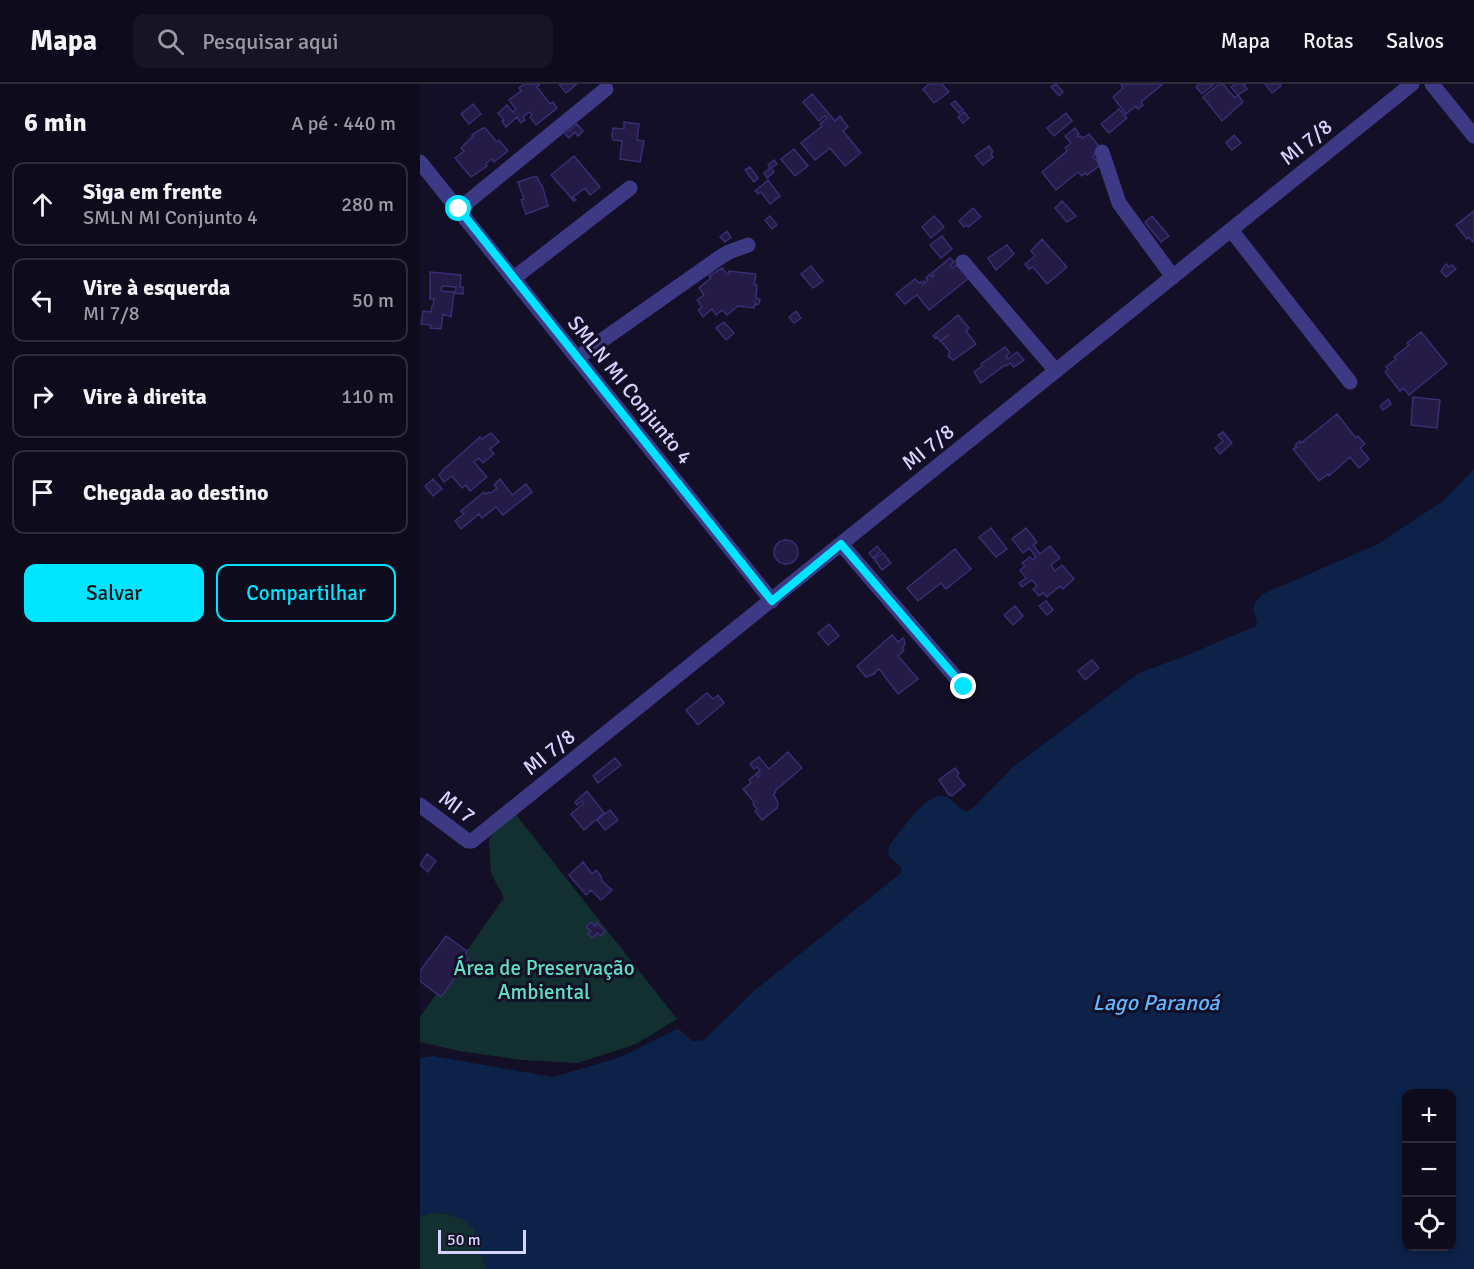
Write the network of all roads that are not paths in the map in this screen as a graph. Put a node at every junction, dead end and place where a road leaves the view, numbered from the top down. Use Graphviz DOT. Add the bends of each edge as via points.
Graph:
graph roads {
  1 [pos="1412,84"];
  2 [pos="1432,84"];
  3 [pos="606,89"];
  4 [pos="1474,136"];
  5 [pos="1102,152"];
  6 [pos="420,162"];
  7 [pos="630,188"];
  8 [pos="457,207"];
  9 [pos="1231,230"];
  10 [pos="748,245"];
  11 [pos="963,262"];
  12 [pos="1173,277"];
  13 [pos="514,279"];
  14 [pos="577,358"];
  15 [pos="1056,371"];
  16 [pos="1350,382"];
  17 [pos="841,544"];
  18 [pos="772,601"];
  19 [pos="964,687"];
  20 [pos="420,805"];
  21 [pos="470,842"];
  1 -- 9 [label="street, MI 7/8"];
  2 -- 4 [label="street"];
  3 -- 8 [label="street"];
  5 -- 12 [label="street" via="1119,203"];
  6 -- 8 [label="street, SMLN MI Conjunto 4"];
  7 -- 13 [label="street"];
  8 -- 13 [label="street, SMLN MI Conjunto 4"];
  9 -- 12 [label="street, MI 7/8"];
  9 -- 16 [label="street"];
  10 -- 14 [label="street" via="719,258"];
  11 -- 15 [label="street"];
  12 -- 15 [label="street, MI 7/8"];
  13 -- 14 [label="street, SMLN MI Conjunto 4"];
  14 -- 18 [label="street, SMLN MI Conjunto 4"];
  15 -- 17 [label="street, MI 7/8"];
  17 -- 18 [label="street, MI 7/8"];
  17 -- 19 [label="street"];
  18 -- 21 [label="street, MI 7/8"];
  20 -- 21 [label="street, MI 7"];
}
